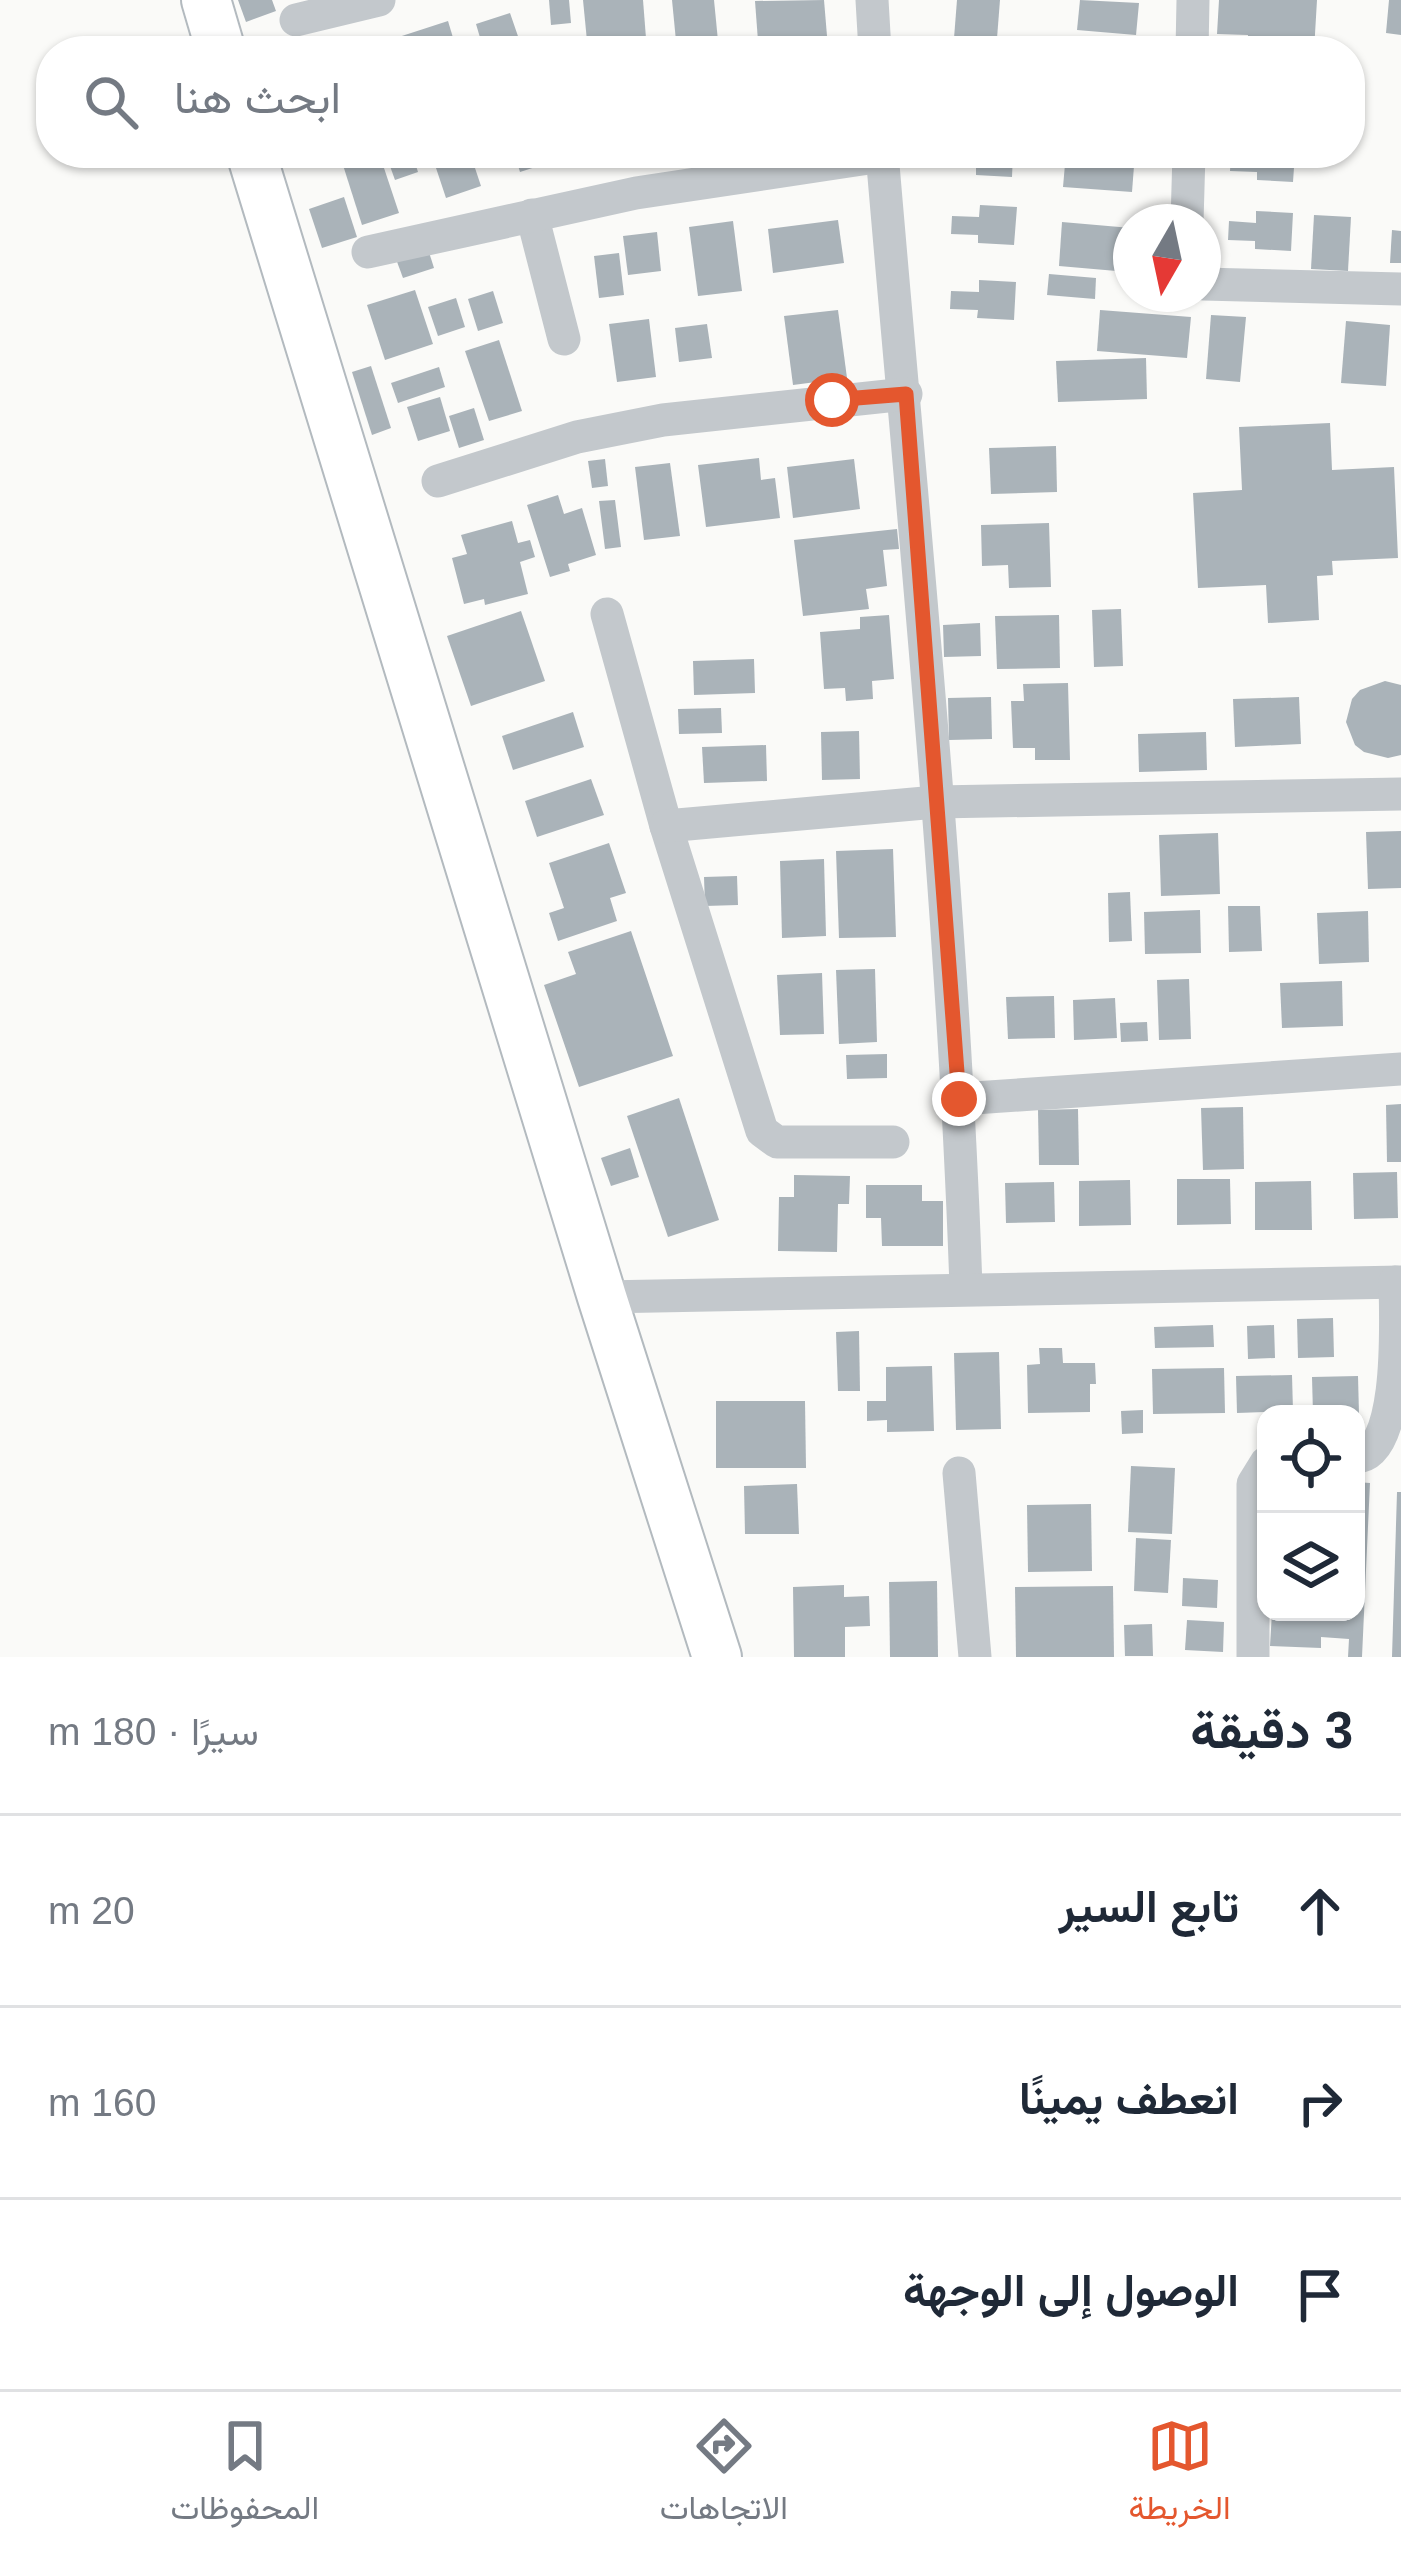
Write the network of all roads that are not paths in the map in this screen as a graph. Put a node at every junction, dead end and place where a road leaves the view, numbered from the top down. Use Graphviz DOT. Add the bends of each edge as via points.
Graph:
graph roads {
  1 [pos="206,0"];
  2 [pos="379,0"];
  3 [pos="872,0"];
  4 [pos="1193,0"];
  5 [pos="296,20"];
  6 [pos="217,36"];
  7 [pos="874,36"];
  8 [pos="1192,36"];
  9 [pos="256,168"];
  10 [pos="798,168"];
  11 [pos="883,168"];
  12 [pos="1189,168"];
  13 [pos="1188,204"];
  14 [pos="532,215"];
  15 [pos="368,252"];
  16 [pos="1221,284"];
  17 [pos="1401,289"];
  18 [pos="564,339"];
  19 [pos="906,394"];
  20 [pos="439,481"];
  21 [pos="607,614"];
  22 [pos="1401,794"];
  23 [pos="936,802"];
  24 [pos="666,826"];
  25 [pos="1401,1069"];
  26 [pos="959,1099"];
  27 [pos="893,1142"];
  28 [pos="1398,1282"];
  29 [pos="966,1288"];
  30 [pos="602,1297"];
  31 [pos="1365,1456"];
  32 [pos="959,1473"];
  33 [pos="1257,1476"];
  34 [pos="717,1657"];
  35 [pos="975,1657"];
  36 [pos="1252,1657"];
  1 -- 6 [label="street"];
  2 -- 5 [label="street"];
  3 -- 7 [label="street"];
  4 -- 8 [label="street"];
  9 -- 30 [label="street"];
  10 -- 14 [label="street"];
  11 -- 19 [label="street"];
  12 -- 13 [label="street"];
  14 -- 15 [label="street"];
  14 -- 18 [label="street"];
  16 -- 17 [label="street"];
  19 -- 20 [label="street" via="663,420 577,437"];
  19 -- 23 [label="street"];
  21 -- 24 [label="street"];
  22 -- 23 [label="street"];
  23 -- 24 [label="street"];
  23 -- 26 [label="street"];
  24 -- 27 [label="street" via="762,1131 777,1142"];
  25 -- 26 [label="street"];
  26 -- 29 [label="street"];
  28 -- 29 [label="street"];
  28 -- 31 [label="street" via="1399,1403 1390,1440"];
  29 -- 30 [label="street"];
  30 -- 34 [label="street"];
  32 -- 35 [label="street"];
  33 -- 36 [label="street"];
}
